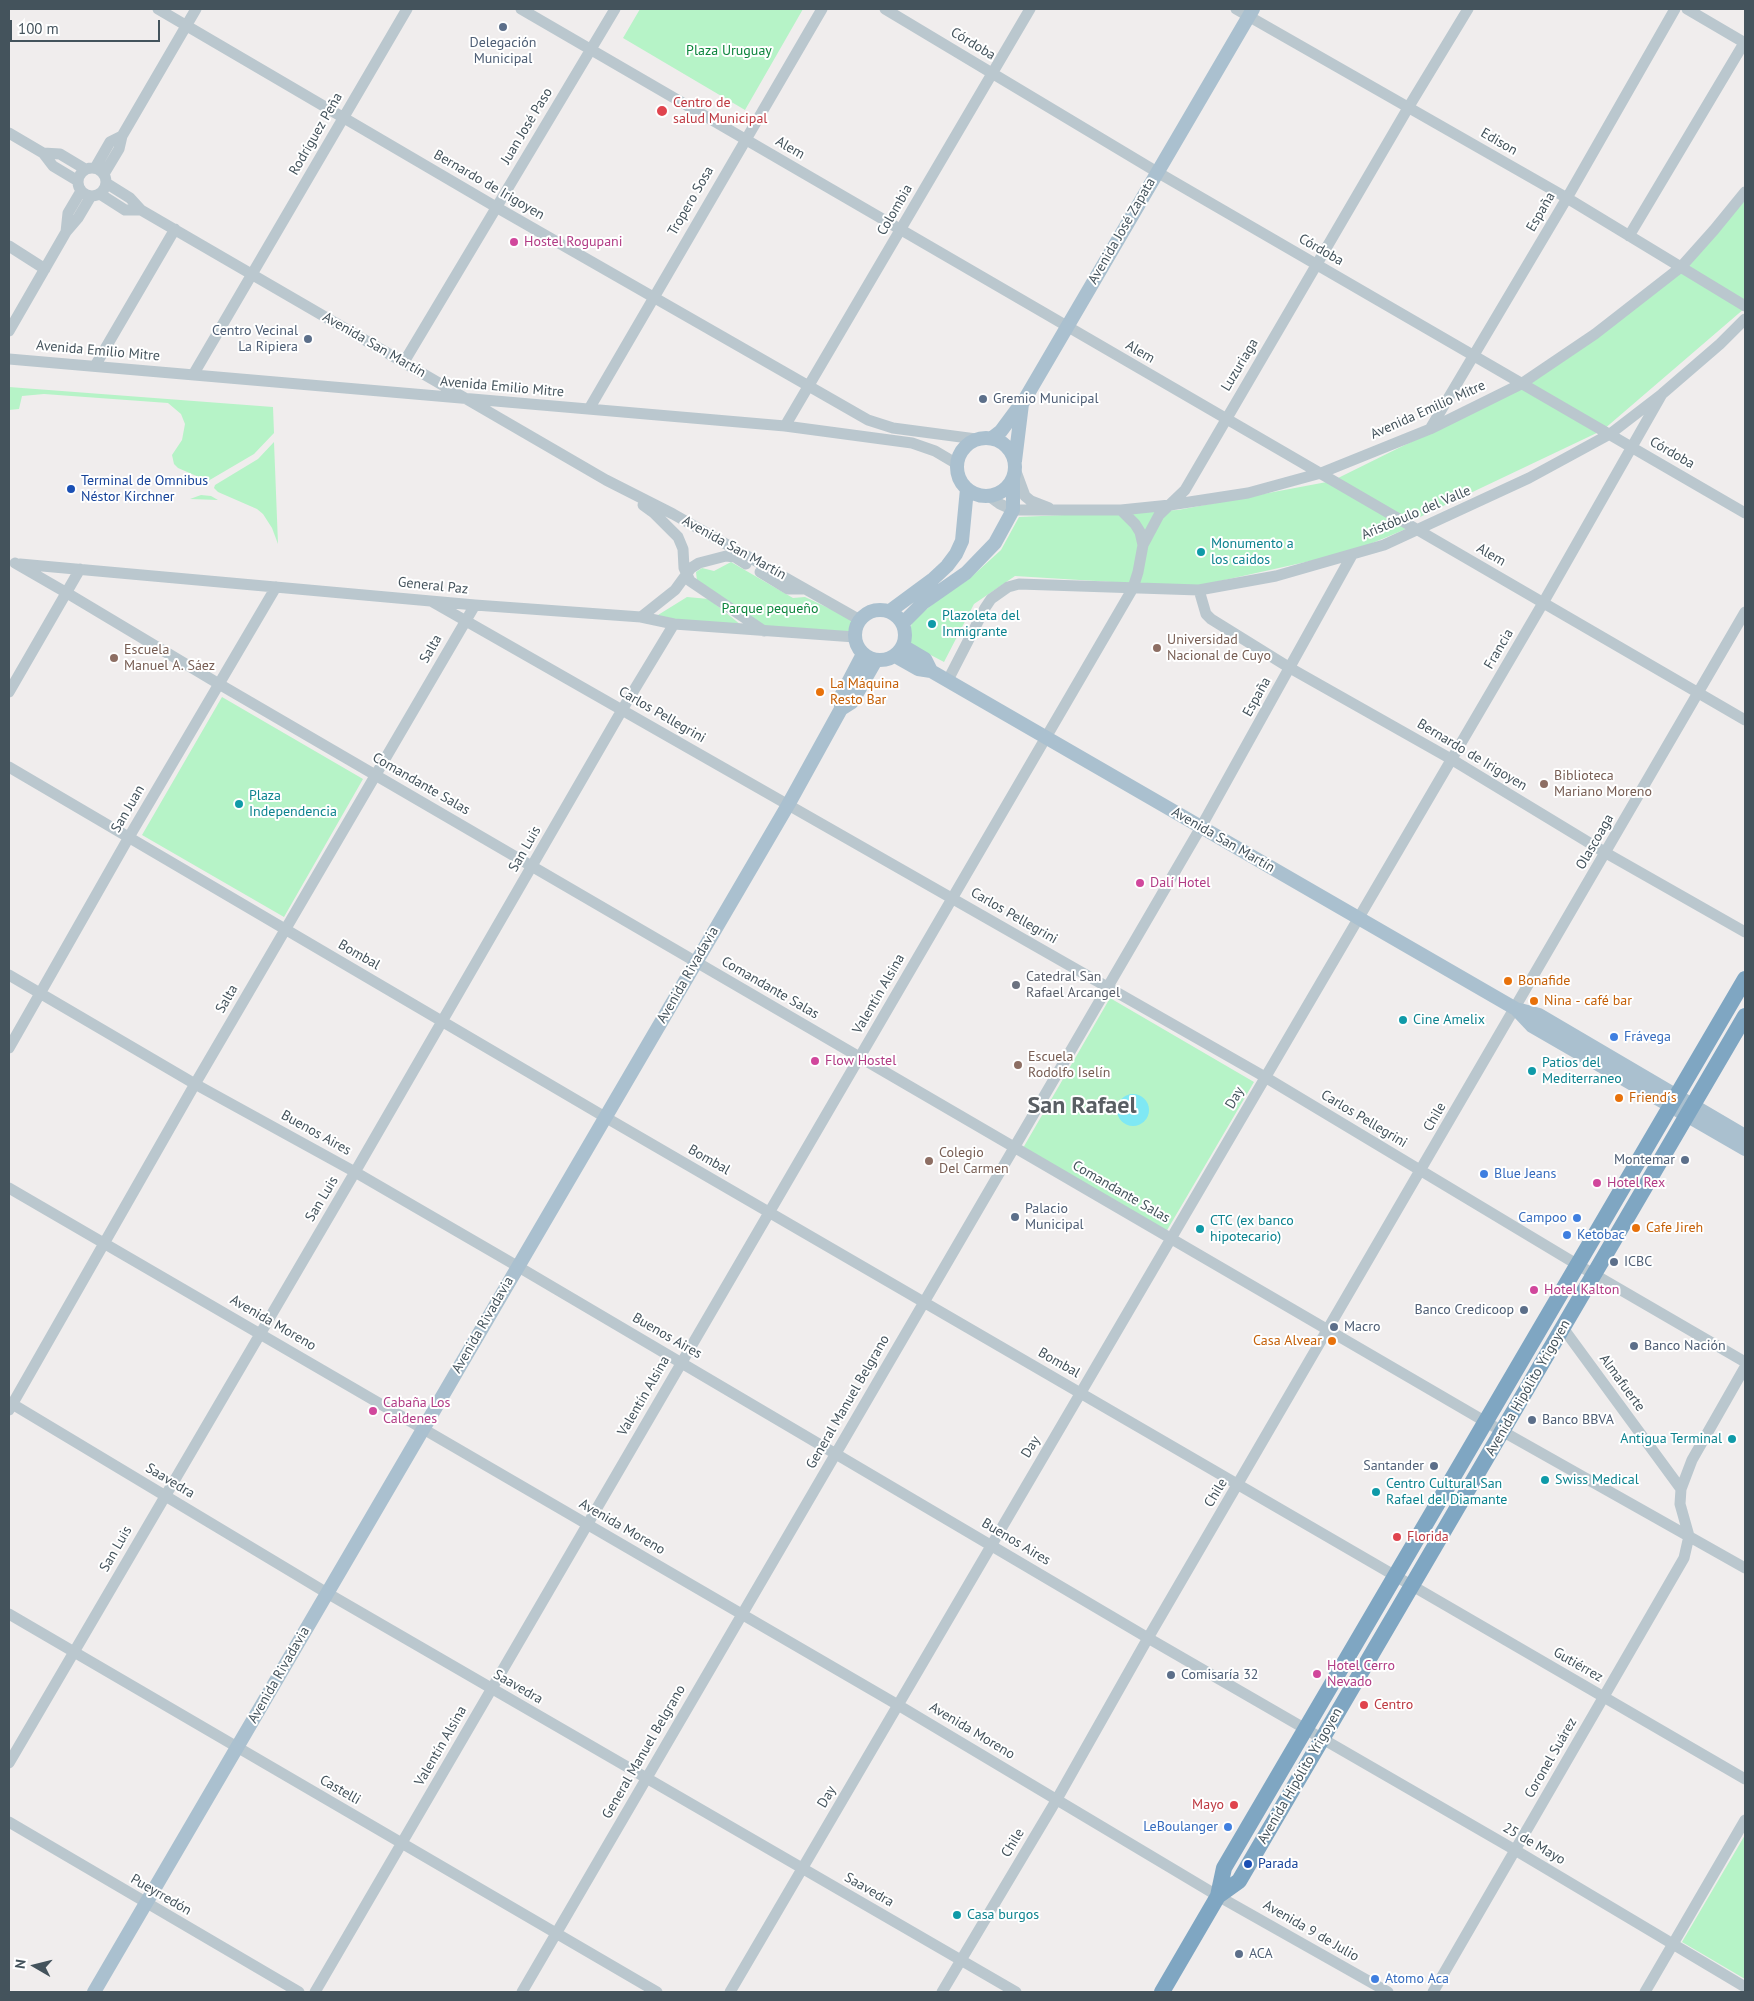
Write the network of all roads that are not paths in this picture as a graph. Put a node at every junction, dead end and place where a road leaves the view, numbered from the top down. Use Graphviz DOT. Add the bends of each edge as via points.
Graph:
graph roads {
  1 [pos="158,9"];
  2 [pos="196,9"];
  3 [pos="407,9"];
  4 [pos="521,9"];
  5 [pos="615,9"];
  6 [pos="822,9"];
  7 [pos="885,9"];
  8 [pos="1030,9"];
  9 [pos="1468,9"];
  10 [pos="1675,9"];
  11 [pos="1687,9"];
  12 [pos="1246,11"];
  13 [pos="187,26"];
  14 [pos="1745,43"];
  15 [pos="591,50"];
  16 [pos="993,73"];
  17 [pos="1408,108"];
  18 [pos="343,118"];
  19 [pos="9,133"];
  20 [pos="745,139"];
  21 [pos="43,153"];
  22 [pos="1157,172"];
  23 [pos="98,174"];
  24 [pos="87,191"];
  25 [pos="1745,192"];
  26 [pos="1567,198"];
  27 [pos="496,207"];
  28 [pos="141,210"];
  29 [pos="175,229"];
  30 [pos="901,230"];
  31 [pos="1629,236"];
  32 [pos="9,246"];
  33 [pos="1317,265"];
  34 [pos="1681,267"];
  35 [pos="45,269"];
  36 [pos="252,274"];
  37 [pos="653,297"];
  38 [pos="1745,306"];
  39 [pos="1745,319"];
  40 [pos="1067,326"];
  41 [pos="9,330"];
  42 [pos="1474,356"];
  43 [pos="9,359"];
  44 [pos="404,362"];
  45 [pos="95,366"];
  46 [pos="193,375"];
  47 [pos="1522,384"];
  48 [pos="809,387"];
  49 [pos="1662,394"];
  50 [pos="466,399"];
  51 [pos="1022,404"];
  52 [pos="589,409"];
  53 [pos="1226,419"];
  54 [pos="785,426"];
  55 [pos="1430,429"];
  56 [pos="1610,434"];
  57 [pos="992,438"];
  58 [pos="976,439"];
  59 [pos="1631,446"];
  60 [pos="957,464"];
  61 [pos="1014,469"];
  62 [pos="1321,473"];
  63 [pos="606,480"];
  64 [pos="967,489"];
  65 [pos="989,496"];
  66 [pos="1170,505"];
  67 [pos="1013,510"];
  68 [pos="1055,510"];
  69 [pos="1120,510"];
  70 [pos="1745,514"];
  71 [pos="1418,530"];
  72 [pos="1143,545"];
  73 [pos="1352,555"];
  74 [pos="12,563"];
  75 [pos="80,569"];
  76 [pos="686,575"];
  77 [pos="276,587"];
  78 [pos="1132,588"];
  79 [pos="806,589"];
  80 [pos="1199,590"];
  81 [pos="67,593"];
  82 [pos="431,600"];
  83 [pos="1543,603"];
  84 [pos="475,605"];
  85 [pos="890,611"];
  86 [pos="1745,612"];
  87 [pos="641,618"];
  88 [pos="466,620"];
  89 [pos="860,620"];
  90 [pos="903,623"];
  91 [pos="674,624"];
  92 [pos="764,632"];
  93 [pos="855,637"];
  94 [pos="899,651"];
  95 [pos="870,657"];
  96 [pos="1290,668"];
  97 [pos="948,680"];
  98 [pos="219,684"];
  99 [pos="9,692"];
  100 [pos="1699,694"];
  101 [pos="622,710"];
  102 [pos="1745,720"];
  103 [pos="1046,737"];
  104 [pos="1451,759"];
  105 [pos="9,767"];
  106 [pos="376,774"];
  107 [pos="788,804"];
  108 [pos="1201,827"];
  109 [pos="129,837"];
  110 [pos="1606,853"];
  111 [pos="532,867"];
  112 [pos="952,899"];
  113 [pos="1358,918"];
  114 [pos="285,929"];
  115 [pos="1745,932"];
  116 [pos="696,962"];
  117 [pos="9,975"];
  118 [pos="1745,979"];
  119 [pos="1107,987"];
  120 [pos="40,993"];
  121 [pos="1516,1009"];
  122 [pos="1745,1016"];
  123 [pos="442,1021"];
  124 [pos="9,1048"];
  125 [pos="860,1058"];
  126 [pos="1265,1077"];
  127 [pos="195,1084"];
  128 [pos="1674,1101"];
  129 [pos="1690,1110"];
  130 [pos="605,1117"];
  131 [pos="1745,1136"];
  132 [pos="1014,1147"];
  133 [pos="1745,1150"];
  134 [pos="1422,1171"];
  135 [pos="355,1172"];
  136 [pos="9,1188"];
  137 [pos="770,1212"];
  138 [pos="1170,1238"];
  139 [pos="104,1243"];
  140 [pos="1578,1264"];
  141 [pos="517,1266"];
  142 [pos="1594,1274"];
  143 [pos="924,1302"];
  144 [pos="1562,1328"];
  145 [pos="1328,1330"];
  146 [pos="260,1333"];
  147 [pos="681,1362"];
  148 [pos="1745,1362"];
  149 [pos="1745,1367"];
  150 [pos="1080,1392"];
  151 [pos="10,1405"];
  152 [pos="1486,1422"];
  153 [pos="423,1428"];
  154 [pos="1502,1431"];
  155 [pos="836,1453"];
  156 [pos="1239,1484"];
  157 [pos="1681,1489"];
  158 [pos="164,1496"];
  159 [pos="588,1524"];
  160 [pos="1690,1536"];
  161 [pos="991,1545"];
  162 [pos="1744,1568"];
  163 [pos="1395,1577"];
  164 [pos="1412,1586"];
  165 [pos="327,1593"];
  166 [pos="9,1614"];
  167 [pos="742,1614"];
  168 [pos="1148,1638"];
  169 [pos="74,1652"];
  170 [pos="492,1689"];
  171 [pos="1604,1698"];
  172 [pos="898,1705"];
  173 [pos="1306,1730"];
  174 [pos="1322,1739"];
  175 [pos="236,1748"];
  176 [pos="9,1764"];
  177 [pos="646,1778"];
  178 [pos="1745,1779"];
  179 [pos="1057,1799"];
  180 [pos="1745,1820"];
  181 [pos="9,1822"];
  182 [pos="402,1843"];
  183 [pos="1515,1850"];
  184 [pos="802,1868"];
  185 [pos="1218,1896"];
  186 [pos="146,1903"];
  187 [pos="556,1934"];
  188 [pos="1673,1943"];
  189 [pos="961,1960"];
  190 [pos="1745,1987"];
  191 [pos="94,1992"];
  192 [pos="299,1992"];
  193 [pos="315,1992"];
  194 [pos="522,1992"];
  195 [pos="657,1992"];
  196 [pos="730,1992"];
  197 [pos="942,1992"];
  198 [pos="1016,1992"];
  199 [pos="1162,1992"];
  200 [pos="1388,1992"];
  201 [pos="1433,1992"];
  202 [pos="1645,1992"];
  1 -- 13 [label="street, Bernardo de Irigoyen"];
  2 -- 13 [label="street"];
  3 -- 18 [label="street, Rodríguez Peña"];
  4 -- 15 [label="street, Alem"];
  5 -- 15 [label="street, Juan José Paso"];
  6 -- 20 [label="street, Tropero Sosa"];
  7 -- 16 [label="street, Córdoba"];
  8 -- 16 [label="street, Colombia"];
  9 -- 17 [label="street, Luzuriaga"];
  10 -- 26 [label="street, España"];
  11 -- 14 [label="street"];
  12 -- 17 [label="street, Edison"];
  12 -- 22 [label="main road, Avenida José Zapata"];
  13 -- 18 [label="street, Bernardo de Irigoyen"];
  13 -- 23 [label="street" via="122,136 110,142"];
  14 -- 31 [label="street"];
  15 -- 20 [label="street, Alem"];
  15 -- 27 [label="street, Juan José Paso"];
  16 -- 22 [label="street, Córdoba"];
  16 -- 30 [label="street, Colombia"];
  17 -- 26 [label="street, Edison"];
  17 -- 33 [label="street, Luzuriaga"];
  18 -- 27 [label="street, Bernardo de Irigoyen"];
  18 -- 36 [label="street, Rodríguez Peña"];
  19 -- 21 [label="street, Avenida San Martín"];
  20 -- 30 [label="street, Alem"];
  20 -- 37 [label="street, Tropero Sosa"];
  21 -- 23 [label="street, Avenida San Martín" via="60,154"];
  21 -- 24 [label="street, Avenida San Martín" via="53,166"];
  22 -- 33 [label="street, Córdoba"];
  22 -- 40 [label="main road, Avenida José Zapata"];
  23 -- 24 [label="street" via="105,188"];
  23 -- 24 [label="street" via="79,176"];
  23 -- 28 [label="street, Avenida San Martín"];
  24 -- 28 [label="street, Avenida San Martín" via="125,210"];
  24 -- 35 [label="street" via="78,218"];
  25 -- 34 [label="street, Avenida Emilio Mitre"];
  26 -- 31 [label="street, Edison"];
  26 -- 42 [label="street, España"];
  27 -- 37 [label="street, Bernardo de Irigoyen"];
  27 -- 44 [label="street, Juan José Paso"];
  28 -- 29 [label="street, Avenida San Martín"];
  29 -- 36 [label="street, Avenida San Martín"];
  29 -- 45 [label="street"];
  30 -- 40 [label="street, Alem"];
  30 -- 48 [label="street, Colombia"];
  31 -- 34 [label="street, Edison"];
  32 -- 35 [label="street"];
  33 -- 42 [label="street, Córdoba"];
  33 -- 53 [label="street, Luzuriaga"];
  34 -- 38 [label="street, Edison"];
  34 -- 47 [label="street, Avenida Emilio Mitre" via="1595,334"];
  35 -- 41 [label="street"];
  36 -- 44 [label="street, Avenida San Martín"];
  36 -- 46 [label="street, Rodríguez Peña"];
  37 -- 48 [label="street, Bernardo de Irigoyen"];
  37 -- 52 [label="street, Tropero Sosa"];
  39 -- 49 [label="street, Aristóbulo del Valle"];
  40 -- 51 [label="main road, Avenida José Zapata"];
  40 -- 53 [label="street, Alem"];
  42 -- 47 [label="street, Córdoba"];
  42 -- 55 [label="street, España"];
  43 -- 45 [label="street, Avenida Emilio Mitre"];
  44 -- 50 [label="street, Avenida San Martín"];
  45 -- 46 [label="street, Avenida Emilio Mitre"];
  46 -- 50 [label="street, Avenida Emilio Mitre"];
  47 -- 55 [label="street, Avenida Emilio Mitre"];
  47 -- 56 [label="street, Córdoba"];
  48 -- 54 [label="street, Colombia"];
  48 -- 58 [label="street, Bernardo de Irigoyen" via="880,425"];
  49 -- 56 [label="street, Aristóbulo del Valle"];
  49 -- 59 [label="street, Francia"];
  50 -- 52 [label="street, Avenida Emilio Mitre"];
  50 -- 63 [label="street, Avenida San Martín"];
  51 -- 57 [label="main road"];
  51 -- 61 [label="main road, Avenida José Zapata"];
  52 -- 54 [label="street, Avenida Emilio Mitre"];
  53 -- 62 [label="street, Alem"];
  53 -- 66 [label="street, Luzuriaga" via="1184,490"];
  54 -- 60 [label="street, Avenida Emilio Mitre" via="912,443"];
  55 -- 62 [label="street, Avenida Emilio Mitre"];
  56 -- 59 [label="street, Córdoba"];
  56 -- 71 [label="street, Aristóbulo del Valle" via="1529,478"];
  57 -- 58 [label="main road"];
  57 -- 61 [label="main road" via="1007,446"];
  58 -- 60 [label="main road" via="963,448"];
  59 -- 70 [label="street, Córdoba"];
  59 -- 83 [label="street, Francia"];
  60 -- 64 [label="main road" via="957,473"];
  61 -- 65 [label="main road" via="1004,490"];
  61 -- 67 [label="main road, Avenida José Zapata"];
  61 -- 68 [label="street, Avenida Emilio Mitre" via="1025,496"];
  62 -- 66 [label="street, Avenida Emilio Mitre" via="1248,493"];
  62 -- 71 [label="street, Alem"];
  63 -- 76 [label="street, Avenida San Martín" via="654,513 678,538 683,549"];
  63 -- 79 [label="street, Avenida San Martín"];
  64 -- 65 [label="main road" via="973,494"];
  64 -- 85 [label="main road" via="962,541 956,554 932,580"];
  65 -- 67 [label="street, Avenida Emilio Mitre"];
  66 -- 69 [label="street, Avenida Emilio Mitre"];
  66 -- 72 [label="street, Luzuriaga" via="1159,515"];
  67 -- 68 [label="street, Avenida Emilio Mitre"];
  67 -- 90 [label="main road, Avenida José Zapata" via="981,559 923,603"];
  68 -- 69 [label="street, Avenida Emilio Mitre"];
  69 -- 72 [label="street" via="1140,532"];
  71 -- 73 [label="street, Aristóbulo del Valle"];
  71 -- 83 [label="street, Alem"];
  72 -- 78 [label="street, Luzuriaga"];
  73 -- 80 [label="street, Aristóbulo del Valle" via="1276,576"];
  73 -- 96 [label="street, España"];
  74 -- 75 [label="street, General Paz"];
  74 -- 81 [label="street, Comandante Salas"];
  75 -- 77 [label="street, General Paz"];
  75 -- 81 [label="street"];
  76 -- 79 [label="street" via="699,562 735,557 788,588"];
  76 -- 87 [label="street" via="675,590"];
  76 -- 92 [label="street" via="696,586"];
  77 -- 82 [label="street, General Paz"];
  77 -- 98 [label="street, San Juan"];
  78 -- 80 [label="street, Aristóbulo del Valle"];
  78 -- 97 [label="street, Aristóbulo del Valle" via="1019,584 1008,587 984,608"];
  78 -- 103 [label="street, Luzuriaga"];
  79 -- 89 [label="street, Avenida San Martín"];
  80 -- 96 [label="street, Bernardo de Irigoyen" via="1206,614 1211,619"];
  81 -- 98 [label="street, Comandante Salas"];
  81 -- 99 [label="street"];
  82 -- 84 [label="street, General Paz"];
  82 -- 88 [label="street, Carlos Pellegrini"];
  83 -- 100 [label="street, Alem"];
  83 -- 104 [label="street, Francia"];
  84 -- 87 [label="street, General Paz"];
  84 -- 88 [label="street, Salta"];
  85 -- 89 [label="main road" via="873,610"];
  85 -- 90 [label="main road"];
  86 -- 100 [label="street, Olascoaga"];
  87 -- 91 [label="street, General Paz"];
  88 -- 101 [label="street, Carlos Pellegrini"];
  88 -- 106 [label="street, Salta"];
  89 -- 93 [label="main road"];
  90 -- 94 [label="main road" via="905,630"];
  91 -- 92 [label="street, General Paz"];
  91 -- 101 [label="street, San Luis"];
  92 -- 93 [label="street, General Paz"];
  93 -- 95 [label="main road" via="859,649"];
  94 -- 95 [label="main road" via="889,659"];
  94 -- 97 [label="main road, Avenida San Martín" via="918,669 931,671"];
  95 -- 107 [label="main road, Avenida Rivadavia" via="852,702 841,709"];
  96 -- 104 [label="street, Bernardo de Irigoyen"];
  96 -- 108 [label="street, España"];
  97 -- 103 [label="main road, Avenida San Martín"];
  98 -- 106 [label="street, Comandante Salas"];
  98 -- 109 [label="street, San Juan"];
  100 -- 102 [label="street, Alem"];
  100 -- 110 [label="street, Olascoaga"];
  101 -- 107 [label="street, Carlos Pellegrini"];
  101 -- 111 [label="street, San Luis"];
  103 -- 108 [label="main road, Avenida San Martín"];
  103 -- 112 [label="street, Valentín Alsina"];
  104 -- 110 [label="street, Bernardo de Irigoyen"];
  104 -- 113 [label="street, Francia"];
  105 -- 109 [label="street, Bombal"];
  106 -- 111 [label="street, Comandante Salas"];
  106 -- 114 [label="street, Salta"];
  107 -- 112 [label="street, Carlos Pellegrini"];
  107 -- 116 [label="main road, Avenida Rivadavia"];
  108 -- 113 [label="main road, Avenida San Martín"];
  108 -- 119 [label="street, General Manuel Belgrano"];
  109 -- 114 [label="street, Bombal"];
  109 -- 120 [label="street, San Juan"];
  110 -- 115 [label="street, Bernardo de Irigoyen"];
  110 -- 121 [label="street, Olascoaga"];
  111 -- 116 [label="street, Comandante Salas"];
  111 -- 123 [label="street, San Luis"];
  112 -- 119 [label="street, Carlos Pellegrini"];
  112 -- 125 [label="street, Valentín Alsina"];
  113 -- 121 [label="main road, Avenida San Martín"];
  113 -- 126 [label="street, Day"];
  114 -- 123 [label="street, Bombal"];
  114 -- 127 [label="street, Salta"];
  116 -- 125 [label="street, Comandante Salas"];
  116 -- 130 [label="main road, Avenida Rivadavia"];
  117 -- 120 [label="street, Buenos Aires"];
  118 -- 128 [label="highway, Avenida Hipólito Yrigoyen"];
  119 -- 126 [label="street, Carlos Pellegrini"];
  119 -- 132 [label="street, General Manuel Belgrano"];
  120 -- 124 [label="street, San Juan"];
  120 -- 127 [label="street, Buenos Aires"];
  121 -- 128 [label="main road, Avenida San Martín" via="1539,1015"];
  121 -- 134 [label="street, Chile"];
  122 -- 129 [label="highway, Avenida Hipólito Yrigoyen"];
  123 -- 130 [label="street, Bombal"];
  123 -- 135 [label="street, San Luis"];
  125 -- 132 [label="street, Comandante Salas"];
  125 -- 137 [label="street, Valentín Alsina"];
  126 -- 134 [label="street, Carlos Pellegrini"];
  126 -- 138 [label="street, Day"];
  127 -- 135 [label="street, Buenos Aires"];
  127 -- 139 [label="street, Salta"];
  128 -- 129 [label="main road, Avenida San Martín"];
  128 -- 140 [label="highway, Avenida Hipólito Yrigoyen"];
  129 -- 131 [label="main road"];
  129 -- 133 [label="main road"];
  129 -- 142 [label="highway, Avenida Hipólito Yrigoyen"];
  130 -- 137 [label="street, Bombal"];
  130 -- 141 [label="main road, Avenida Rivadavia"];
  132 -- 138 [label="street, Comandante Salas"];
  132 -- 143 [label="street, General Manuel Belgrano"];
  134 -- 140 [label="street, Carlos Pellegrini"];
  134 -- 145 [label="street, Chile"];
  135 -- 141 [label="street, Buenos Aires"];
  135 -- 146 [label="street, San Luis"];
  136 -- 139 [label="street, Avenida Moreno"];
  137 -- 143 [label="street, Bombal"];
  137 -- 147 [label="street, Valentín Alsina"];
  138 -- 145 [label="street, Comandante Salas"];
  138 -- 150 [label="street, Day"];
  139 -- 146 [label="street, Avenida Moreno"];
  139 -- 151 [label="street, Salta"];
  140 -- 142 [label="street, Carlos Pellegrini"];
  140 -- 152 [label="highway, Avenida Hipólito Yrigoyen"];
  141 -- 147 [label="street, Buenos Aires"];
  141 -- 153 [label="main road, Avenida Rivadavia"];
  142 -- 144 [label="highway, Avenida Hipólito Yrigoyen"];
  142 -- 148 [label="street, Carlos Pellegrini"];
  143 -- 150 [label="street, Bombal"];
  143 -- 155 [label="street, General Manuel Belgrano"];
  144 -- 154 [label="highway, Avenida Hipólito Yrigoyen"];
  144 -- 157 [label="street, Almafuerte"];
  145 -- 152 [label="street, Comandante Salas"];
  145 -- 156 [label="street, Chile"];
  146 -- 153 [label="street, Avenida Moreno"];
  146 -- 158 [label="street, San Luis"];
  147 -- 155 [label="street, Buenos Aires"];
  147 -- 159 [label="street, Valentín Alsina"];
  149 -- 157 [label="street" via="1692,1460"];
  150 -- 156 [label="street, Bombal"];
  150 -- 161 [label="street, Day"];
  151 -- 158 [label="street, Saavedra"];
  152 -- 154 [label="street, Comandante Salas"];
  152 -- 163 [label="highway, Avenida Hipólito Yrigoyen"];
  153 -- 159 [label="street, Avenida Moreno"];
  153 -- 165 [label="main road, Avenida Rivadavia"];
  154 -- 160 [label="street, Comandante Salas"];
  154 -- 164 [label="highway, Avenida Hipólito Yrigoyen"];
  155 -- 161 [label="street, Buenos Aires"];
  155 -- 167 [label="street, General Manuel Belgrano"];
  156 -- 163 [label="street, Bombal"];
  156 -- 168 [label="street, Chile"];
  157 -- 160 [label="street" via="1680,1504"];
  158 -- 165 [label="street, Saavedra"];
  158 -- 169 [label="street, San Luis"];
  159 -- 167 [label="street, Avenida Moreno"];
  159 -- 170 [label="street, Valentín Alsina"];
  160 -- 162 [label="street, Comandante Salas"];
  160 -- 171 [label="street, Coronel Suárez" via="1684,1558"];
  161 -- 168 [label="street, Buenos Aires"];
  161 -- 172 [label="street, Day"];
  163 -- 164 [label="street, Gutiérrez"];
  163 -- 173 [label="highway, Avenida Hipólito Yrigoyen"];
  164 -- 171 [label="street, Gutiérrez"];
  164 -- 174 [label="highway, Avenida Hipólito Yrigoyen"];
  165 -- 170 [label="street, Saavedra"];
  165 -- 175 [label="main road, Avenida Rivadavia"];
  166 -- 169 [label="street, Castelli"];
  167 -- 172 [label="street, Avenida Moreno"];
  167 -- 177 [label="street, General Manuel Belgrano"];
  168 -- 173 [label="street, Buenos Aires"];
  168 -- 179 [label="street, Chile"];
  169 -- 175 [label="street, Castelli"];
  169 -- 176 [label="street, San Luis"];
  170 -- 177 [label="street, Saavedra"];
  170 -- 182 [label="street, Valentín Alsina"];
  171 -- 178 [label="street, Gutiérrez"];
  171 -- 183 [label="street, Coronel Suárez"];
  172 -- 179 [label="street, Avenida Moreno"];
  172 -- 184 [label="street, Day"];
  173 -- 174 [label="street, 25 de Mayo"];
  173 -- 185 [label="highway, Avenida Hipólito Yrigoyen" via="1224,1868"];
  174 -- 183 [label="street, 25 de Mayo"];
  174 -- 185 [label="highway, Avenida Hipólito Yrigoyen" via="1239,1881"];
  175 -- 182 [label="street, Castelli"];
  175 -- 186 [label="main road, Avenida Rivadavia"];
  177 -- 184 [label="street, Saavedra"];
  177 -- 187 [label="street, General Manuel Belgrano"];
  179 -- 185 [label="street, Avenida Moreno"];
  179 -- 189 [label="street, Chile"];
  180 -- 188 [label="street"];
  181 -- 186 [label="street, Pueyrredón"];
  182 -- 187 [label="street, Castelli"];
  182 -- 193 [label="street, Valentín Alsina"];
  183 -- 188 [label="street, 25 de Mayo"];
  183 -- 201 [label="street, Coronel Suárez"];
  184 -- 189 [label="street, Saavedra"];
  184 -- 196 [label="street, Day"];
  185 -- 199 [label="highway, Avenida Hipólito Yrigoyen"];
  185 -- 200 [label="street, Avenida 9 de Julio"];
  186 -- 191 [label="main road, Avenida Rivadavia"];
  186 -- 192 [label="street, Pueyrredón"];
  187 -- 194 [label="street, General Manuel Belgrano"];
  187 -- 195 [label="street, Castelli"];
  188 -- 190 [label="street, 25 de Mayo"];
  188 -- 202 [label="street"];
  189 -- 197 [label="street, Chile"];
  189 -- 198 [label="street, Saavedra"];
}
